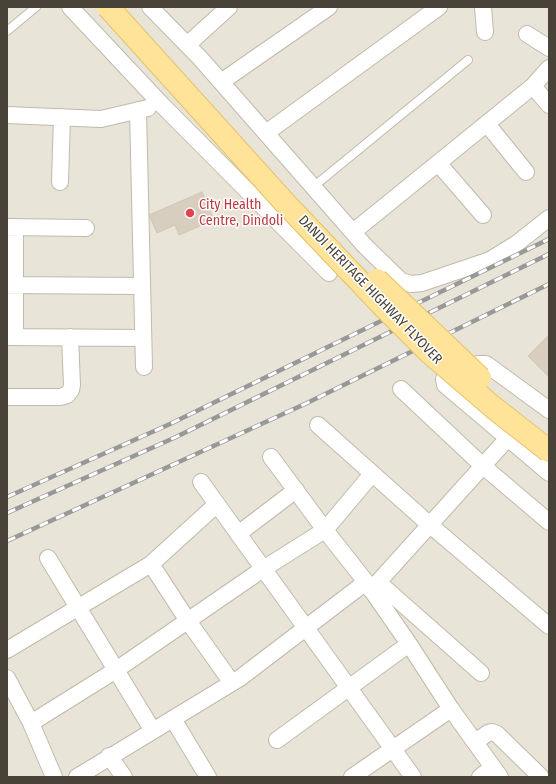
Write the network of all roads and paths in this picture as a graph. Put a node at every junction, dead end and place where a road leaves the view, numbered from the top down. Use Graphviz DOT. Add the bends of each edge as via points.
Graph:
graph roads {
  1 [pos="36,7"];
  2 [pos="70,7"];
  3 [pos="108,7"];
  4 [pos="123,7"];
  5 [pos="150,7"];
  6 [pos="229,7"];
  7 [pos="329,7"];
  8 [pos="439,7"];
  9 [pos="483,7"];
  10 [pos="7,31"];
  11 [pos="485,32"];
  12 [pos="527,34"];
  13 [pos="187,45"];
  14 [pos="549,48"];
  15 [pos="468,60"];
  16 [pos="549,68"];
  17 [pos="221,82"];
  18 [pos="533,86"];
  19 [pos="162,105"];
  20 [pos="549,105"];
  21 [pos="138,110"];
  22 [pos="7,115"];
  23 [pos="62,117"];
  24 [pos="487,124"];
  25 [pos="266,133"];
  26 [pos="438,163"];
  27 [pos="526,172"];
  28 [pos="60,182"];
  29 [pos="313,187"];
  30 [pos="483,215"];
  31 [pos="549,218"];
  32 [pos="11,227"];
  33 [pos="86,228"];
  34 [pos="353,232"];
  35 [pos="329,273"];
  36 [pos="11,285"];
  37 [pos="142,286"];
  38 [pos="11,337"];
  39 [pos="70,337"];
  40 [pos="143,338"];
  41 [pos="144,367"];
  42 [pos="401,389"];
  43 [pos="7,397"];
  44 [pos="549,410"];
  45 [pos="318,425"];
  46 [pos="549,435"];
  47 [pos="508,438"];
  48 [pos="549,451"];
  49 [pos="271,457"];
  50 [pos="483,466"];
  51 [pos="549,473"];
  52 [pos="372,474"];
  53 [pos="201,482"];
  54 [pos="296,490"];
  55 [pos="217,504"];
  56 [pos="549,522"];
  57 [pos="430,525"];
  58 [pos="324,530"];
  59 [pos="238,534"];
  60 [pos="48,558"];
  61 [pos="152,564"];
  62 [pos="263,569"];
  63 [pos="372,585"];
  64 [pos="78,608"];
  65 [pos="188,621"];
  66 [pos="549,626"];
  67 [pos="307,627"];
  68 [pos="409,644"];
  69 [pos="7,650"];
  70 [pos="116,670"];
  71 [pos="481,673"];
  72 [pos="7,678"];
  73 [pos="232,683"];
  74 [pos="349,688"];
  75 [pos="451,709"];
  76 [pos="173,718"];
  77 [pos="31,723"];
  78 [pos="153,731"];
  79 [pos="277,740"];
  80 [pos="474,742"];
  81 [pos="393,749"];
  82 [pos="109,756"];
  83 [pos="496,772"];
  84 [pos="54,777"];
  85 [pos="77,777"];
  86 [pos="124,777"];
  87 [pos="208,777"];
  88 [pos="352,777"];
  89 [pos="413,777"];
  90 [pos="480,777"];
  91 [pos="541,777"];
  1 -- 10 [label="lane"];
  2 -- 19 [label="street"];
  3 -- 48 [label="main road, DANDI HERITAGE HIGHWAY FLYOVER, bridge" via="286,204 383,306 436,358"];
  4 -- 46 [label="main road, DANDI HERITAGE HIGHWAY FLYOVER, bridge" via="373,276 482,380"];
  5 -- 13 [label="street"];
  6 -- 13 [label="street"];
  7 -- 17 [label="street"];
  8 -- 25 [label="street"];
  9 -- 11 [label="street"];
  12 -- 14 [label="street"];
  13 -- 17 [label="street"];
  15 -- 29 [label="lane"];
  16 -- 18 [label="street"];
  17 -- 25 [label="street"];
  18 -- 20 [label="street"];
  18 -- 24 [label="street"];
  19 -- 21 [label="street"];
  19 -- 35 [label="street"];
  21 -- 23 [label="street" via="101,118"];
  21 -- 37 [label="street"];
  22 -- 23 [label="street"];
  23 -- 28 [label="street"];
  24 -- 26 [label="street"];
  24 -- 27 [label="street"];
  25 -- 29 [label="street"];
  26 -- 30 [label="street"];
  26 -- 34 [label="street"];
  29 -- 34 [label="street"];
  31 -- 34 [label="street" via="516,244 490,260 422,283 411,284 397,278"];
  32 -- 33 [label="street"];
  32 -- 36 [label="street"];
  36 -- 37 [label="street"];
  36 -- 38 [label="street"];
  37 -- 40 [label="street"];
  38 -- 39 [label="street"];
  39 -- 40 [label="street"];
  39 -- 43 [label="street" via="72,384 67,395"];
  40 -- 41 [label="street"];
  42 -- 50 [label="street"];
  44 -- 47 [label="street" via="486,364 478,364 445,376 445,385"];
  45 -- 52 [label="street"];
  47 -- 50 [label="street"];
  47 -- 51 [label="street"];
  49 -- 54 [label="street"];
  50 -- 56 [label="street"];
  50 -- 57 [label="street"];
  52 -- 57 [label="street"];
  52 -- 58 [label="street"];
  53 -- 55 [label="street"];
  54 -- 58 [label="street"];
  54 -- 59 [label="street"];
  55 -- 59 [label="street"];
  55 -- 61 [label="street"];
  57 -- 63 [label="street"];
  57 -- 66 [label="street"];
  58 -- 62 [label="street"];
  58 -- 63 [label="street"];
  59 -- 62 [label="street"];
  60 -- 64 [label="street"];
  61 -- 64 [label="street"];
  61 -- 65 [label="street"];
  62 -- 65 [label="street"];
  62 -- 67 [label="street"];
  63 -- 67 [label="street"];
  63 -- 68 [label="street"];
  63 -- 71 [label="street"];
  64 -- 69 [label="street"];
  64 -- 70 [label="street"];
  65 -- 70 [label="street"];
  65 -- 73 [label="street"];
  67 -- 73 [label="street"];
  67 -- 74 [label="street"];
  68 -- 74 [label="street"];
  68 -- 75 [label="street"];
  70 -- 77 [label="street"];
  70 -- 78 [label="street"];
  72 -- 77 [label="street"];
  73 -- 76 [label="street"];
  74 -- 79 [label="street"];
  74 -- 81 [label="street"];
  75 -- 80 [label="street"];
  75 -- 81 [label="street"];
  76 -- 78 [label="street"];
  76 -- 87 [label="street"];
  77 -- 84 [label="street"];
  78 -- 82 [label="street"];
  80 -- 83 [label="street"];
  80 -- 91 [label="street" via="488,733 497,734"];
  81 -- 88 [label="street"];
  81 -- 89 [label="street"];
  82 -- 85 [label="street"];
  82 -- 86 [label="street"];
  83 -- 90 [label="street"];
}
